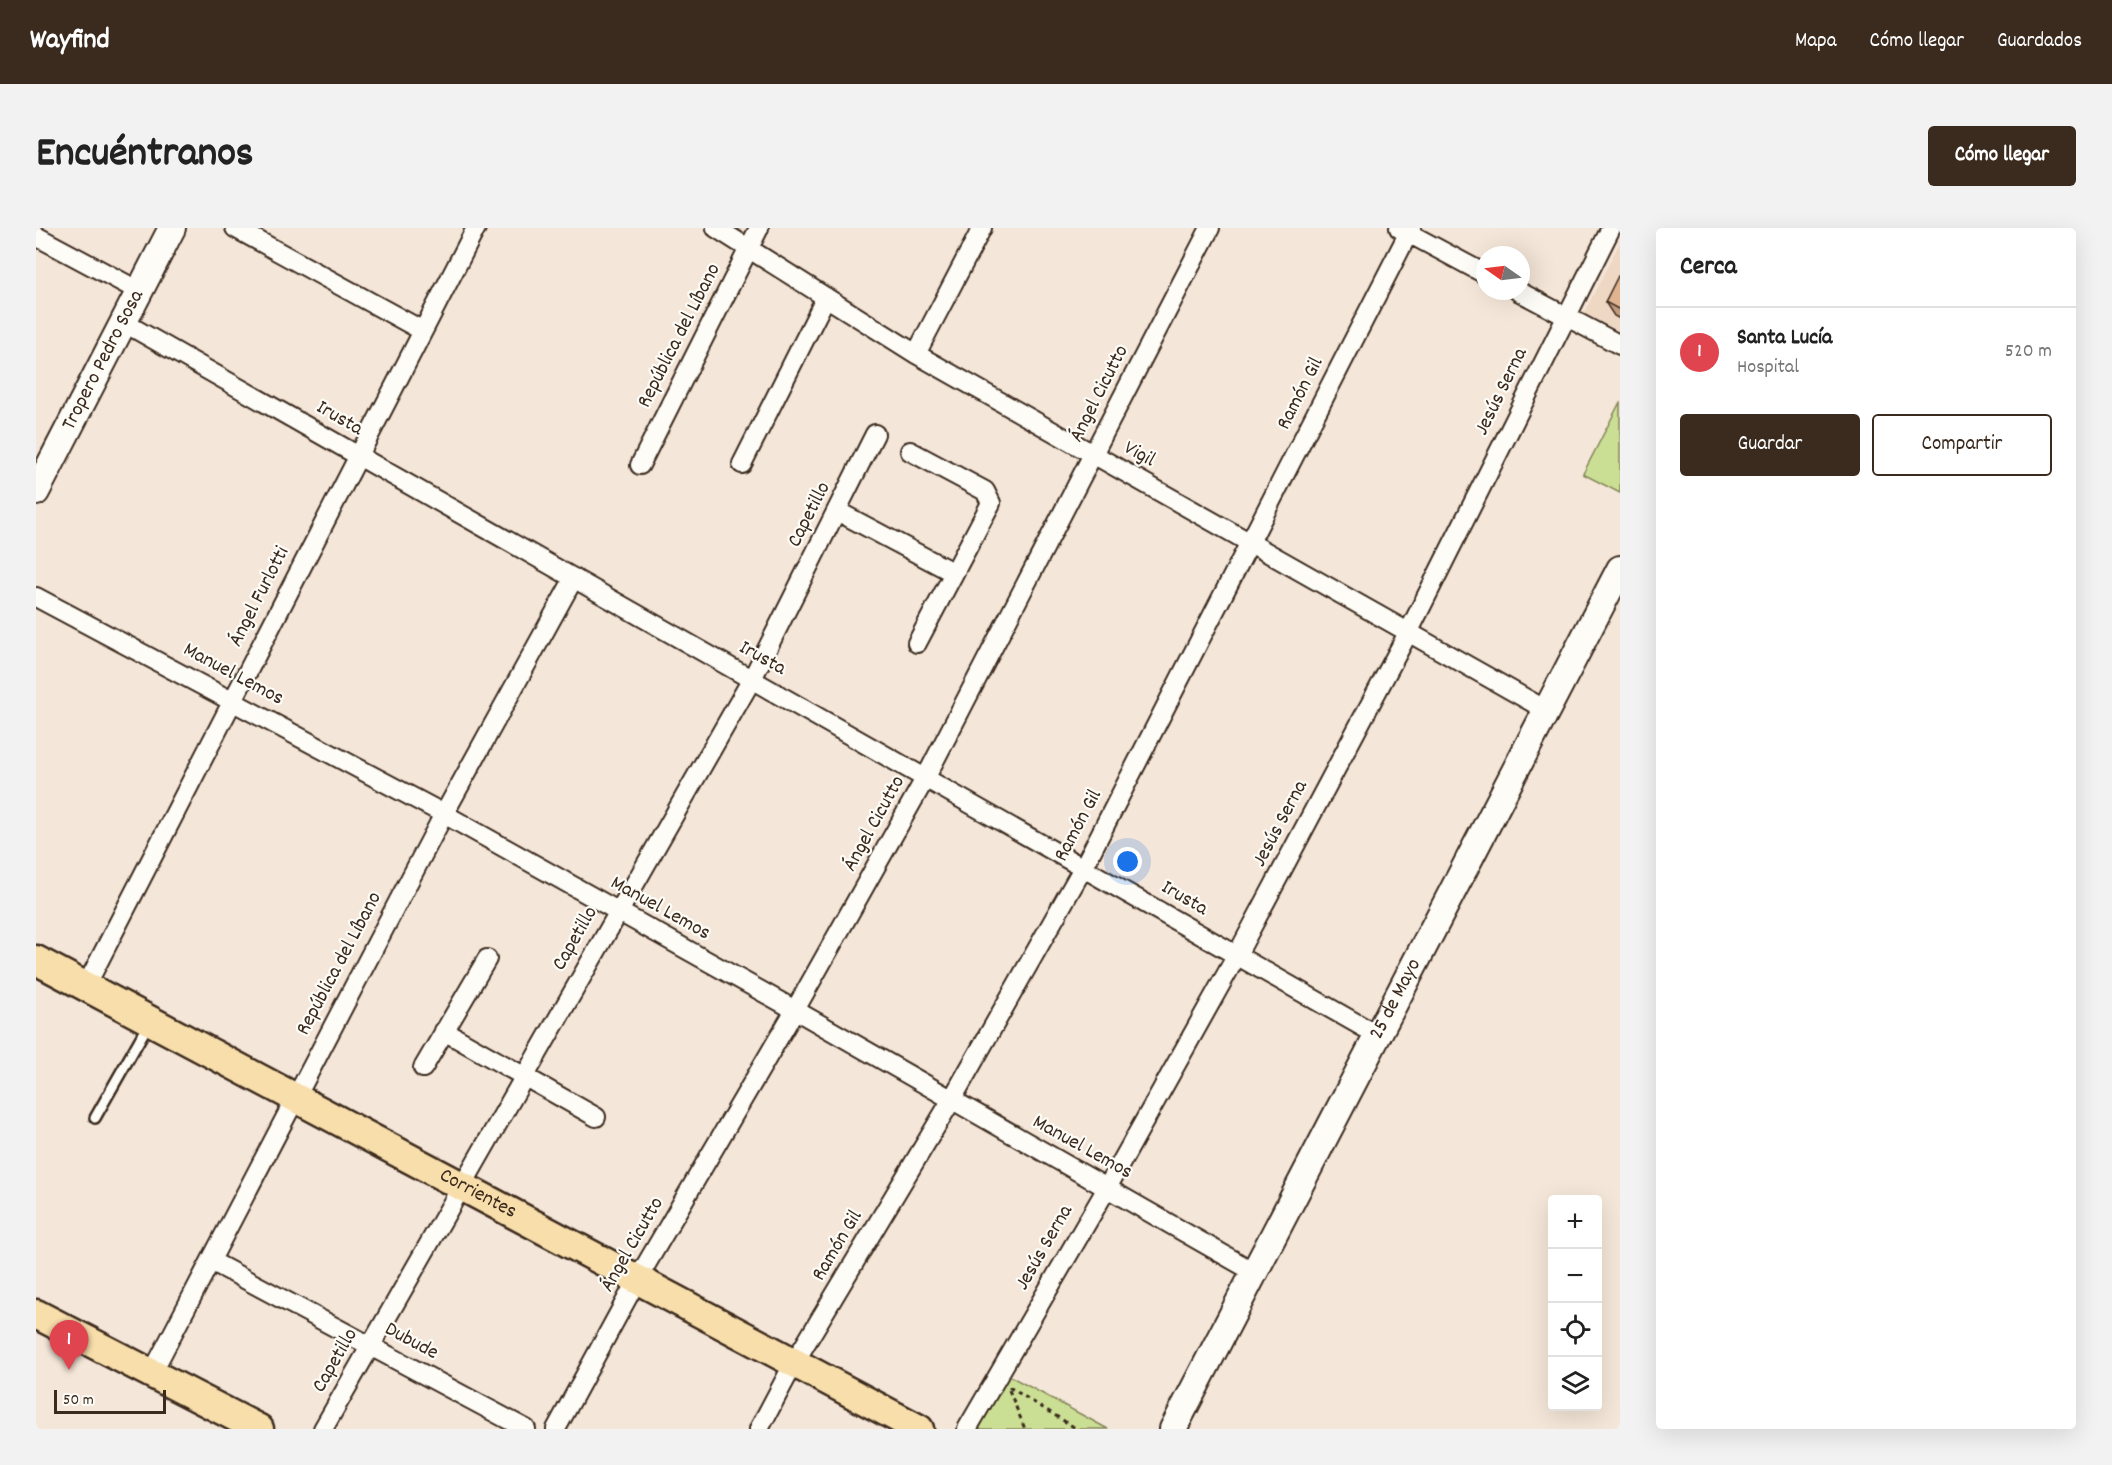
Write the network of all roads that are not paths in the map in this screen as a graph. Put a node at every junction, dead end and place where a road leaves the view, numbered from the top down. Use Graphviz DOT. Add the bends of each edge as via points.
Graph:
graph roads {
  1 [pos="172,228"];
  2 [pos="235,228"];
  3 [pos="476,228"];
  4 [pos="717,228"];
  5 [pos="759,228"];
  6 [pos="982,228"];
  7 [pos="1210,228"];
  8 [pos="1611,228"];
  9 [pos="1406,230"];
  10 [pos="36,236"];
  11 [pos="750,247"];
  12 [pos="1476,269"];
  13 [pos="140,291"];
  14 [pos="826,297"];
  15 [pos="1530,297"];
  16 [pos="1565,316"];
  17 [pos="123,322"];
  18 [pos="423,331"];
  19 [pos="1620,345"];
  20 [pos="916,354"];
  21 [pos="875,434"];
  22 [pos="910,451"];
  23 [pos="358,455"];
  24 [pos="1094,456"];
  25 [pos="742,464"];
  26 [pos="640,465"];
  27 [pos="36,492"];
  28 [pos="837,511"];
  29 [pos="1249,544"];
  30 [pos="1620,569"];
  31 [pos="954,573"];
  32 [pos="574,578"];
  33 [pos="36,597"];
  34 [pos="1408,633"];
  35 [pos="917,643"];
  36 [pos="752,679"];
  37 [pos="232,700"];
  38 [pos="1546,710"];
  39 [pos="926,777"];
  40 [pos="444,814"];
  41 [pos="1083,868"];
  42 [pos="618,911"];
  43 [pos="1237,955"];
  44 [pos="487,959"];
  45 [pos="36,960"];
  46 [pos="86,986"];
  47 [pos="795,1010"];
  48 [pos="150,1021"];
  49 [pos="444,1032"];
  50 [pos="1377,1035"];
  51 [pos="423,1068"];
  52 [pos="524,1076"];
  53 [pos="295,1096"];
  54 [pos="951,1101"];
  55 [pos="596,1117"];
  56 [pos="95,1118"];
  57 [pos="462,1185"];
  58 [pos="1107,1188"];
  59 [pos="210,1261"];
  60 [pos="1254,1272"];
  61 [pos="637,1280"];
  62 [pos="36,1314"];
  63 [pos="370,1346"];
  64 [pos="794,1363"];
  65 [pos="152,1373"];
  66 [pos="259,1429"];
  67 [pos="323,1429"];
  68 [pos="526,1429"];
  69 [pos="556,1429"];
  70 [pos="759,1429"];
  71 [pos="919,1429"];
  72 [pos="967,1429"];
  73 [pos="1173,1429"];
  1 -- 13 [label="street, Tropero Pedro Sosa"];
  2 -- 18 [label="street"];
  3 -- 18 [label="street, Ángel Furlotti"];
  4 -- 11 [label="street, Vigil"];
  5 -- 11 [label="street, República del Líbano"];
  6 -- 20 [label="street"];
  7 -- 24 [label="street, Ángel Cicutto"];
  8 -- 16 [label="street, Jesús Serna"];
  9 -- 12 [label="street"];
  9 -- 29 [label="street, Ramón Gil"];
  10 -- 13 [label="street"];
  11 -- 14 [label="street, Vigil"];
  11 -- 26 [label="street, República del Líbano"];
  13 -- 17 [label="street, Tropero Pedro Sosa"];
  14 -- 20 [label="street, Vigil"];
  14 -- 25 [label="street"];
  15 -- 16 [label="street"];
  16 -- 19 [label="street"];
  16 -- 34 [label="street, Jesús Serna"];
  17 -- 23 [label="street, Irusta"];
  17 -- 27 [label="street, Tropero Pedro Sosa"];
  18 -- 23 [label="street, Ángel Furlotti"];
  20 -- 24 [label="street, Vigil"];
  21 -- 28 [label="street, Capetillo"];
  22 -- 31 [label="street" via="985,490 991,503"];
  23 -- 32 [label="street, Irusta"];
  23 -- 37 [label="street, Ángel Furlotti"];
  24 -- 29 [label="street, Vigil"];
  24 -- 39 [label="street, Ángel Cicutto"];
  28 -- 31 [label="street"];
  28 -- 36 [label="street, Capetillo"];
  29 -- 34 [label="street, Vigil"];
  29 -- 41 [label="street, Ramón Gil"];
  30 -- 38 [label="street, 25 de Mayo"];
  31 -- 35 [label="street"];
  32 -- 36 [label="street, Irusta"];
  32 -- 40 [label="street, República del Líbano"];
  33 -- 37 [label="street, Manuel Lemos"];
  34 -- 38 [label="street, Vigil"];
  34 -- 43 [label="street, Jesús Serna"];
  36 -- 39 [label="street, Irusta"];
  36 -- 42 [label="street, Capetillo"];
  37 -- 40 [label="street, Manuel Lemos"];
  37 -- 46 [label="street, Ángel Furlotti"];
  38 -- 50 [label="street, 25 de Mayo"];
  39 -- 41 [label="street, Irusta"];
  39 -- 47 [label="street, Ángel Cicutto"];
  40 -- 42 [label="street, Manuel Lemos"];
  40 -- 53 [label="street, República del Líbano"];
  41 -- 43 [label="street, Irusta"];
  41 -- 54 [label="street, Ramón Gil"];
  42 -- 47 [label="street, Manuel Lemos"];
  42 -- 52 [label="street, Capetillo"];
  43 -- 50 [label="street, Irusta"];
  43 -- 58 [label="street, Jesús Serna"];
  44 -- 49 [label="street"];
  45 -- 46 [label="main road, Corrientes"];
  46 -- 48 [label="main road, Corrientes"];
  47 -- 54 [label="street, Manuel Lemos"];
  47 -- 61 [label="street, Ángel Cicutto"];
  48 -- 53 [label="main road, Corrientes"];
  48 -- 56 [label="lane"];
  49 -- 51 [label="street"];
  49 -- 52 [label="street"];
  50 -- 60 [label="street, 25 de Mayo"];
  52 -- 55 [label="street"];
  52 -- 57 [label="street, Capetillo"];
  53 -- 57 [label="main road, Corrientes"];
  53 -- 59 [label="street, República del Líbano"];
  54 -- 58 [label="street, Manuel Lemos"];
  54 -- 64 [label="street, Ramón Gil"];
  57 -- 61 [label="main road, Corrientes"];
  57 -- 63 [label="street, Capetillo"];
  58 -- 60 [label="street, Manuel Lemos"];
  58 -- 72 [label="street, Jesús Serna"];
  59 -- 63 [label="street, Dubude"];
  59 -- 65 [label="street, República del Líbano"];
  60 -- 73 [label="street, 25 de Mayo"];
  61 -- 64 [label="main road, Corrientes"];
  61 -- 69 [label="street, Ángel Cicutto"];
  62 -- 65 [label="main road"];
  63 -- 67 [label="street, Capetillo"];
  63 -- 68 [label="street, Dubude"];
  64 -- 70 [label="street, Ramón Gil"];
  64 -- 71 [label="main road, Corrientes"];
  65 -- 66 [label="main road"];
}
